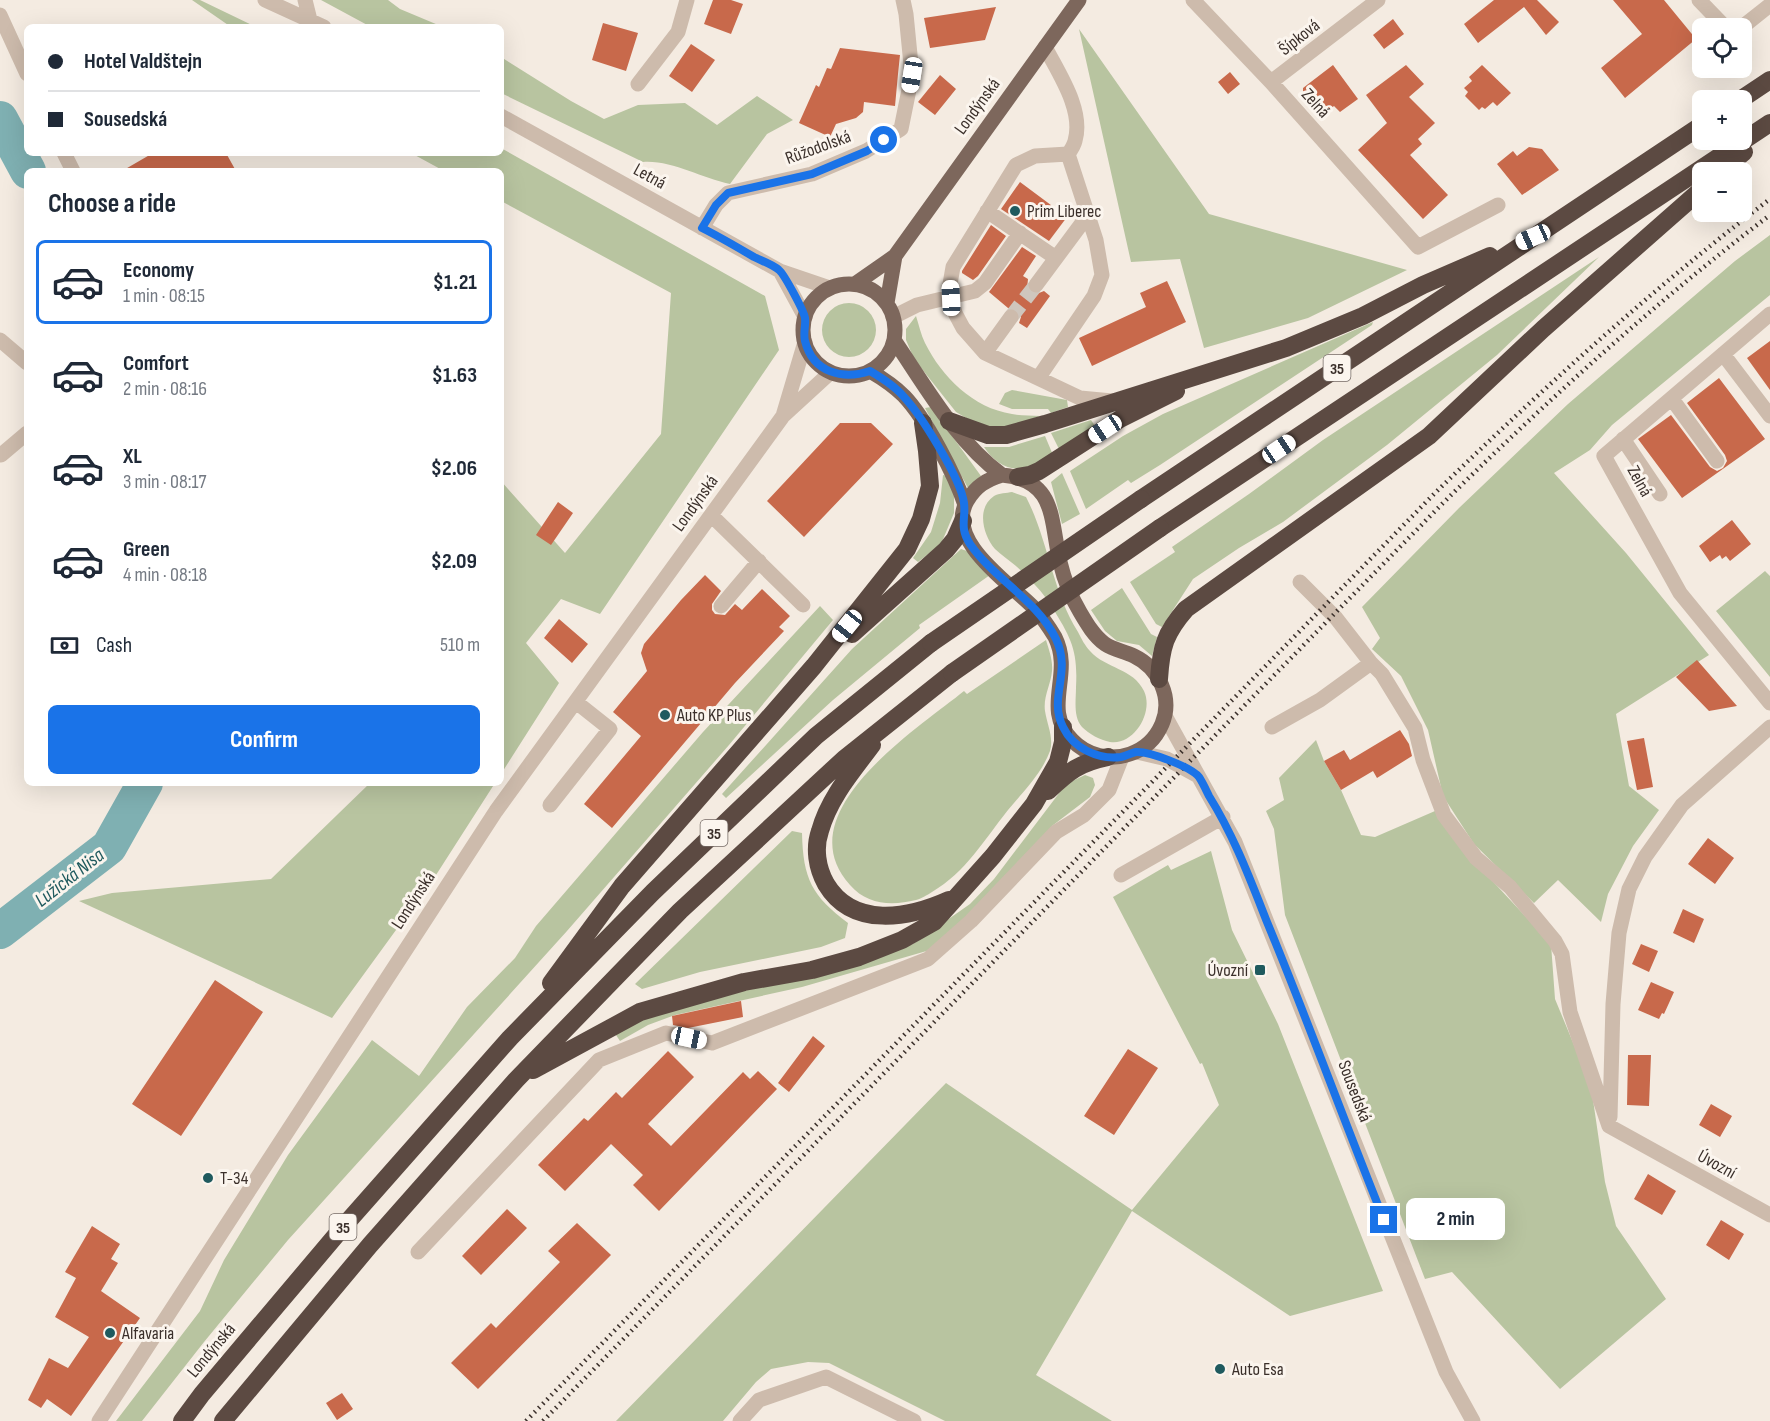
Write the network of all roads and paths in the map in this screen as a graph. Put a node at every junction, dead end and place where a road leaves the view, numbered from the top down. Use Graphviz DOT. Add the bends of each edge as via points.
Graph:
graph roads {
  1 [pos="265,0"];
  2 [pos="305,0"];
  3 [pos="687,0"];
  4 [pos="903,0"];
  5 [pos="1079,0"];
  6 [pos="1193,0"];
  7 [pos="1378,0"];
  8 [pos="1699,0"];
  9 [pos="1770,5"];
  10 [pos="0,15"];
  11 [pos="1716,18"];
  12 [pos="1752,19"];
  13 [pos="310,20"];
  14 [pos="318,24"];
  15 [pos="1045,47"];
  16 [pos="24,67"];
  17 [pos="1770,80"];
  18 [pos="1271,82"];
  19 [pos="638,84"];
  20 [pos="1752,92"];
  21 [pos="504,118"];
  22 [pos="1770,125"];
  23 [pos="1692,132"];
  24 [pos="1068,154"];
  25 [pos="1731,162"];
  26 [pos="1692,198"];
  27 [pos="1498,205"];
  28 [pos="987,211"];
  29 [pos="1088,215"];
  30 [pos="702,228"];
  31 [pos="1020,233"];
  32 [pos="1533,237"];
  33 [pos="895,256"];
  34 [pos="1056,258"];
  35 [pos="780,271"];
  36 [pos="855,284"];
  37 [pos="1036,285"];
  38 [pos="830,288"];
  39 [pos="951,298"];
  40 [pos="890,310"];
  41 [pos="1770,314"];
  42 [pos="805,316"];
  43 [pos="1011,317"];
  44 [pos="0,340"];
  45 [pos="894,340"];
  46 [pos="805,342"];
  47 [pos="985,353"];
  48 [pos="1723,354"];
  49 [pos="24,360"];
  50 [pos="1224,368"];
  51 [pos="870,371"];
  52 [pos="831,372"];
  53 [pos="1039,377"];
  54 [pos="1672,399"];
  55 [pos="1113,402"];
  56 [pos="783,416"];
  57 [pos="1770,416"];
  58 [pos="949,421"];
  59 [pos="923,423"];
  60 [pos="24,436"];
  61 [pos="1623,439"];
  62 [pos="2,455"];
  63 [pos="1717,461"];
  64 [pos="1010,476"];
  65 [pos="1660,494"];
  66 [pos="964,513"];
  67 [pos="712,516"];
  68 [pos="759,561"];
  69 [pos="1300,582"];
  70 [pos="803,605"];
  71 [pos="721,606"];
  72 [pos="1371,663"];
  73 [pos="814,666"];
  74 [pos="1159,679"];
  75 [pos="576,702"];
  76 [pos="1770,702"];
  77 [pos="1165,716"];
  78 [pos="889,722"];
  79 [pos="1272,727"];
  80 [pos="1770,727"];
  81 [pos="1063,728"];
  82 [pos="1137,752"];
  83 [pos="1115,757"];
  84 [pos="1198,776"];
  85 [pos="1034,804"];
  86 [pos="550,805"];
  87 [pos="1222,817"];
  88 [pos="1121,875"];
  89 [pos="959,896"];
  90 [pos="510,1038"];
  91 [pos="516,1080"];
  92 [pos="1609,1126"];
  93 [pos="1770,1215"];
  94 [pos="418,1252"];
  95 [pos="99,1421"];
  96 [pos="182,1421"];
  97 [pos="223,1421"];
  98 [pos="740,1421"];
  99 [pos="914,1421"];
  100 [pos="1473,1421"];
  1 -- 13 [label="street"];
  2 -- 13 [label="street"];
  3 -- 19 [label="street" via="678,32"];
  4 -- 30 [label="street, Růžodolská" via="912,75 901,129 867,151 812,174 728,193"];
  5 -- 15 [label="main road, Londýnská"];
  6 -- 18 [label="street, Zelná"];
  7 -- 18 [label="street, Šípková"];
  8 -- 11 [label="street"];
  9 -- 12 [label="street"];
  10 -- 16 [label="street"];
  13 -- 14 [label="street"];
  15 -- 24 [label="street" via="1076,112 1075,141"];
  15 -- 33 [label="main road, Londýnská"];
  17 -- 20 [label="highway"];
  18 -- 27 [label="street, Zelná" via="1418,247"];
  21 -- 30 [label="street, Letná"];
  22 -- 25 [label="highway"];
  22 -- 78 [label="highway, 35, bridge" via="1160,528 952,673"];
  23 -- 32 [label="highway, 35"];
  24 -- 28 [label="street" via="1035,156 1016,165"];
  24 -- 29 [label="street"];
  26 -- 74 [label="highway" via="1429,436 1186,609 1165,637"];
  28 -- 31 [label="street"];
  28 -- 39 [label="street" via="953,267"];
  29 -- 34 [label="street"];
  29 -- 53 [label="street" via="1102,275 1094,296"];
  30 -- 35 [label="street, Letná"];
  31 -- 34 [label="street"];
  31 -- 39 [label="street" via="985,283 975,291"];
  32 -- 50 [label="highway" via="1363,316"];
  32 -- 90 [label="highway, Londýnská / 35, bridge" via="931,643 816,736 653,892"];
  33 -- 36 [label="main road"];
  33 -- 40 [label="main road, Londýnská"];
  34 -- 37 [label="street"];
  35 -- 38 [label="street, Letná"];
  35 -- 42 [label="street"];
  36 -- 38 [label="main road"];
  36 -- 40 [label="main road" via="872,290"];
  38 -- 42 [label="main road" via="819,295"];
  39 -- 40 [label="street"];
  39 -- 47 [label="street" via="963,328"];
  40 -- 45 [label="main road, Londýnská"];
  41 -- 48 [label="street, Zelná"];
  42 -- 46 [label="main road, Londýnská"];
  43 -- 47 [label="street"];
  44 -- 49 [label="street"];
  45 -- 51 [label="main road" via="890,352"];
  45 -- 58 [label="main road"];
  46 -- 52 [label="main road" via="819,364"];
  46 -- 56 [label="street, Londýnská"];
  47 -- 53 [label="street"];
  48 -- 54 [label="street, Zelná"];
  48 -- 57 [label="street"];
  50 -- 55 [label="highway"];
  50 -- 64 [label="highway" via="1120,419 1039,471"];
  51 -- 52 [label="main road" via="857,375"];
  51 -- 59 [label="main road" via="905,397"];
  52 -- 56 [label="street, Londýnská"];
  53 -- 55 [label="street" via="1080,398"];
  54 -- 61 [label="street, Zelná"];
  54 -- 63 [label="street"];
  55 -- 58 [label="highway" via="1006,435 988,435"];
  56 -- 67 [label="street, Londýnská"];
  58 -- 64 [label="main road" via="985,463"];
  59 -- 66 [label="main road" via="959,486"];
  59 -- 73 [label="highway, 35" via="930,486 921,519 907,549"];
  60 -- 62 [label="street"];
  61 -- 65 [label="street"];
  61 -- 76 [label="street, Zelná" via="1604,456 1609,465 1680,592"];
  64 -- 66 [label="main road" via="988,479 974,490"];
  64 -- 74 [label="main road" via="1032,483 1042,492 1052,515 1066,584 1097,638 1136,657"];
  66 -- 73 [label="highway, 35" via="955,539 946,550"];
  66 -- 81 [label="main road" via="969,543 1033,607 1056,639 1063,666 1058,696"];
  67 -- 68 [label="street"];
  67 -- 75 [label="street, Londýnská"];
  68 -- 70 [label="street"];
  68 -- 71 [label="street"];
  69 -- 72 [label="street" via="1336,618"];
  72 -- 79 [label="street" via="1320,700"];
  72 -- 92 [label="street" via="1415,728 1434,794 1450,824 1476,858 1510,887 1556,941 1562,954 1570,1012"];
  73 -- 90 [label="highway, 35" via="622,886"];
  74 -- 77 [label="main road" via="1167,702"];
  75 -- 86 [label="street" via="610,729"];
  75 -- 95 [label="street, Londýnská" via="496,811"];
  77 -- 82 [label="main road" via="1150,743"];
  77 -- 84 [label="street, Sousedská"];
  78 -- 89 [label="highway, 35" via="829,806 819,833 817,856 822,876 841,902 880,917 928,909"];
  78 -- 91 [label="highway, 35" via="680,911"];
  80 -- 92 [label="street" via="1682,805 1645,857 1629,889 1619,933 1612,1004"];
  81 -- 83 [label="main road" via="1083,749"];
  81 -- 85 [label="highway, 35" via="1064,742 1058,762"];
  82 -- 83 [label="main road"];
  82 -- 84 [label="street" via="1167,759"];
  83 -- 85 [label="highway, 35" via="1087,761 1067,773"];
  83 -- 94 [label="street" via="1110,790 1056,832 971,921 928,959 712,1042 666,1033 599,1060"];
  84 -- 87 [label="street, Sousedská"];
  85 -- 89 [label="highway, 35"];
  87 -- 88 [label="street"];
  87 -- 100 [label="street, Sousedská" via="1446,1372"];
  89 -- 91 [label="highway, 35" via="934,922 902,940 812,970 744,982 640,1012"];
  90 -- 96 [label="highway, Londýnská / 35" via="343,1227"];
  91 -- 97 [label="highway, 35" via="370,1245"];
  92 -- 93 [label="street, Úvozní"];
  98 -- 99 [label="street" via="759,1400 826,1377"];
}
